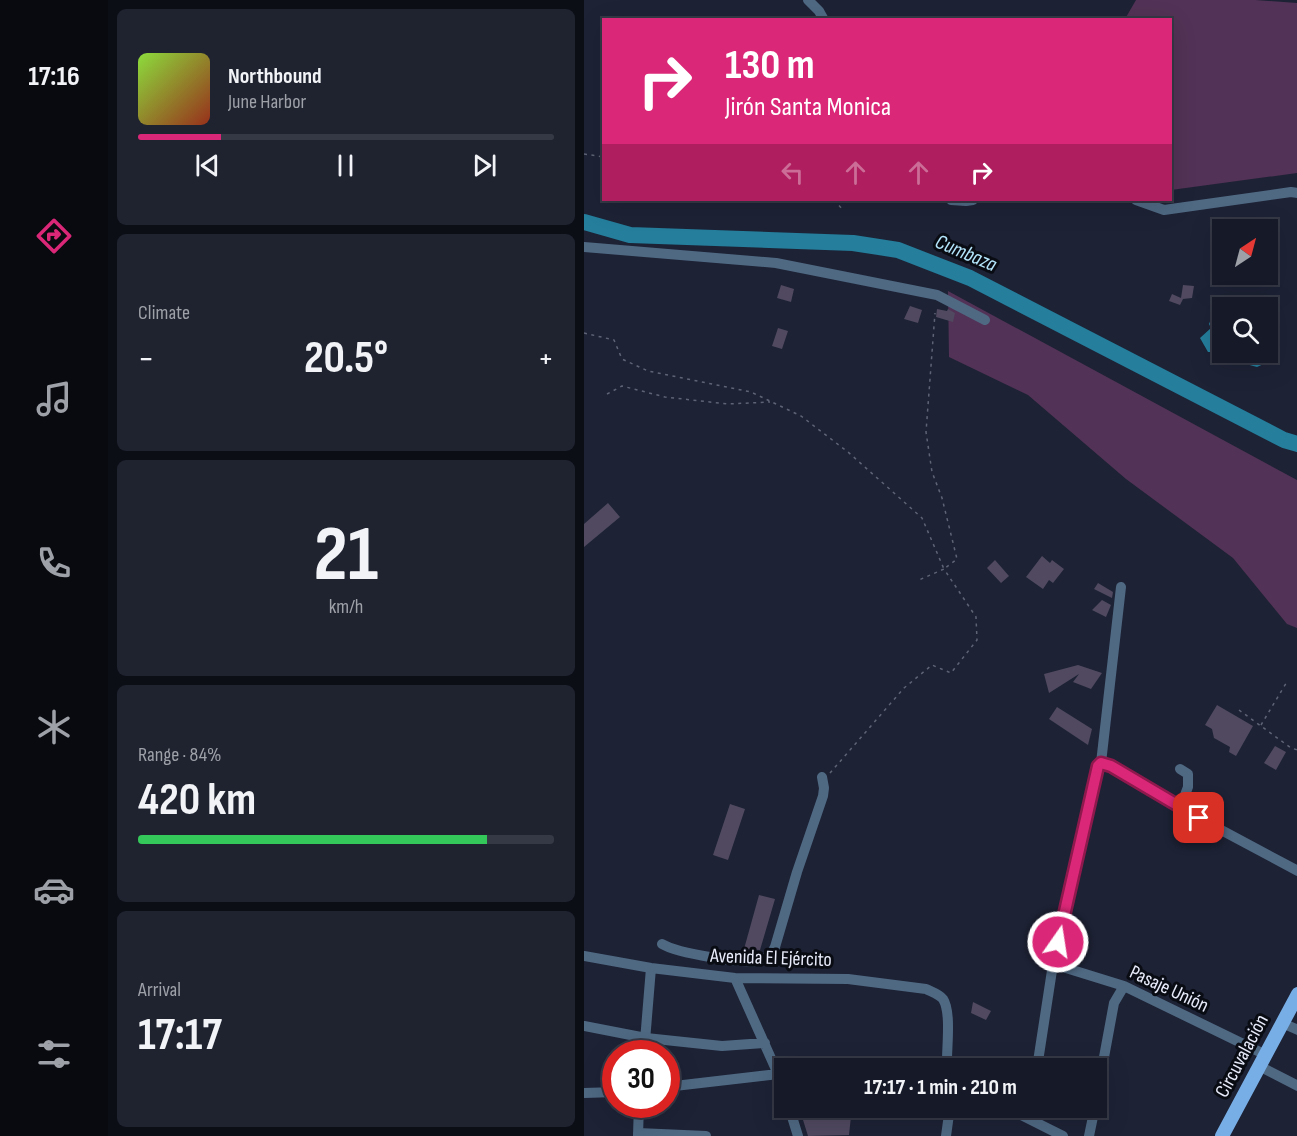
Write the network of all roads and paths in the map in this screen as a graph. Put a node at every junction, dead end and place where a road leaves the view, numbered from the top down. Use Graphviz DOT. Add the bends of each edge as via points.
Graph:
graph roads {
  1 [pos="808,0"];
  2 [pos="823,18"];
  3 [pos="584,154"];
  4 [pos="602,157"];
  5 [pos="1298,194"];
  6 [pos="835,201"];
  7 [pos="1139,201"];
  8 [pos="843,210"];
  9 [pos="584,247"];
  10 [pos="935,313"];
  11 [pos="985,320"];
  12 [pos="584,333"];
  13 [pos="607,394"];
  14 [pos="772,402"];
  15 [pos="944,568"];
  16 [pos="919,580"];
  17 [pos="1121,587"];
  18 [pos="1288,680"];
  19 [pos="1239,710"];
  20 [pos="1260,726"];
  21 [pos="1298,750"];
  22 [pos="1101,763"];
  23 [pos="1180,769"];
  24 [pos="822,777"];
  25 [pos="1180,808"];
  26 [pos="1298,871"];
  27 [pos="662,944"];
  28 [pos="584,957"];
  29 [pos="1053,963"];
  30 [pos="651,968"];
  31 [pos="734,978"];
  32 [pos="1124,986"];
  33 [pos="1298,994"];
  34 [pos="1282,1023"];
  35 [pos="584,1026"];
  36 [pos="1298,1030"];
  37 [pos="646,1038"];
  38 [pos="765,1043"];
  39 [pos="947,1058"];
  40 [pos="1039,1058"];
  41 [pos="1104,1058"];
  42 [pos="1262,1061"];
  43 [pos="774,1064"];
  44 [pos="774,1074"];
  45 [pos="680,1085"];
  46 [pos="1298,1086"];
  47 [pos="602,1092"];
  48 [pos="584,1093"];
  49 [pos="639,1118"];
  50 [pos="792,1118"];
  51 [pos="948,1118"];
  52 [pos="1093,1118"];
  53 [pos="1030,1119"];
  54 [pos="638,1134"];
  55 [pos="706,1136"];
  56 [pos="798,1136"];
  57 [pos="946,1136"];
  58 [pos="1063,1136"];
  59 [pos="1089,1136"];
  60 [pos="1222,1136"];
  1 -- 2 [label="street"];
  3 -- 4 [label="path"];
  5 -- 7 [label="street" via="1164,210"];
  6 -- 8 [label="path"];
  9 -- 11 [label="street" via="776,263 937,295"];
  10 -- 15 [label="path" via="926,432 932,472 957,559"];
  12 -- 14 [label="path" via="614,340 622,359 648,371 751,392"];
  13 -- 14 [label="path" via="622,386 665,397 728,404"];
  14 -- 15 [label="path" via="824,432 922,518"];
  15 -- 16 [label="path"];
  15 -- 24 [label="path" via="976,617 977,640 951,673 932,665 904,688 831,773"];
  17 -- 22 [label="street"];
  18 -- 20 [label="path"];
  19 -- 20 [label="path"];
  20 -- 21 [label="path"];
  22 -- 25 [label="street"];
  22 -- 29 [label="street"];
  23 -- 25 [label="street" via="1188,774"];
  24 -- 27 [label="street" via="823,796 769,956 759,961 721,958 678,951"];
  25 -- 26 [label="street"];
  28 -- 30 [label="street, Avenida El Ejército"];
  29 -- 32 [label="street, Pasaje Unión"];
  29 -- 40 [label="street"];
  30 -- 31 [label="street, Avenida El Ejército"];
  30 -- 37 [label="street"];
  31 -- 38 [label="street"];
  31 -- 39 [label="street, Avenida El Ejército" via="848,979 926,989 938,994 947,1010"];
  32 -- 41 [label="street" via="1114,1003"];
  32 -- 42 [label="street, Pasaje Unión"];
  33 -- 34 [label="main road, Circuvalación"];
  34 -- 36 [label="street"];
  34 -- 42 [label="main road, Circuvalación"];
  35 -- 37 [label="street"];
  37 -- 38 [label="street" via="722,1046"];
  38 -- 43 [label="street"];
  42 -- 46 [label="street, Pasaje Unión"];
  42 -- 60 [label="main road, Circuvalación"];
  44 -- 45 [label="street"];
  47 -- 48 [label="street"];
  49 -- 54 [label="street"];
  50 -- 56 [label="street"];
  51 -- 57 [label="street"];
  52 -- 59 [label="street"];
  53 -- 58 [label="street"];
  54 -- 55 [label="street"];
}
